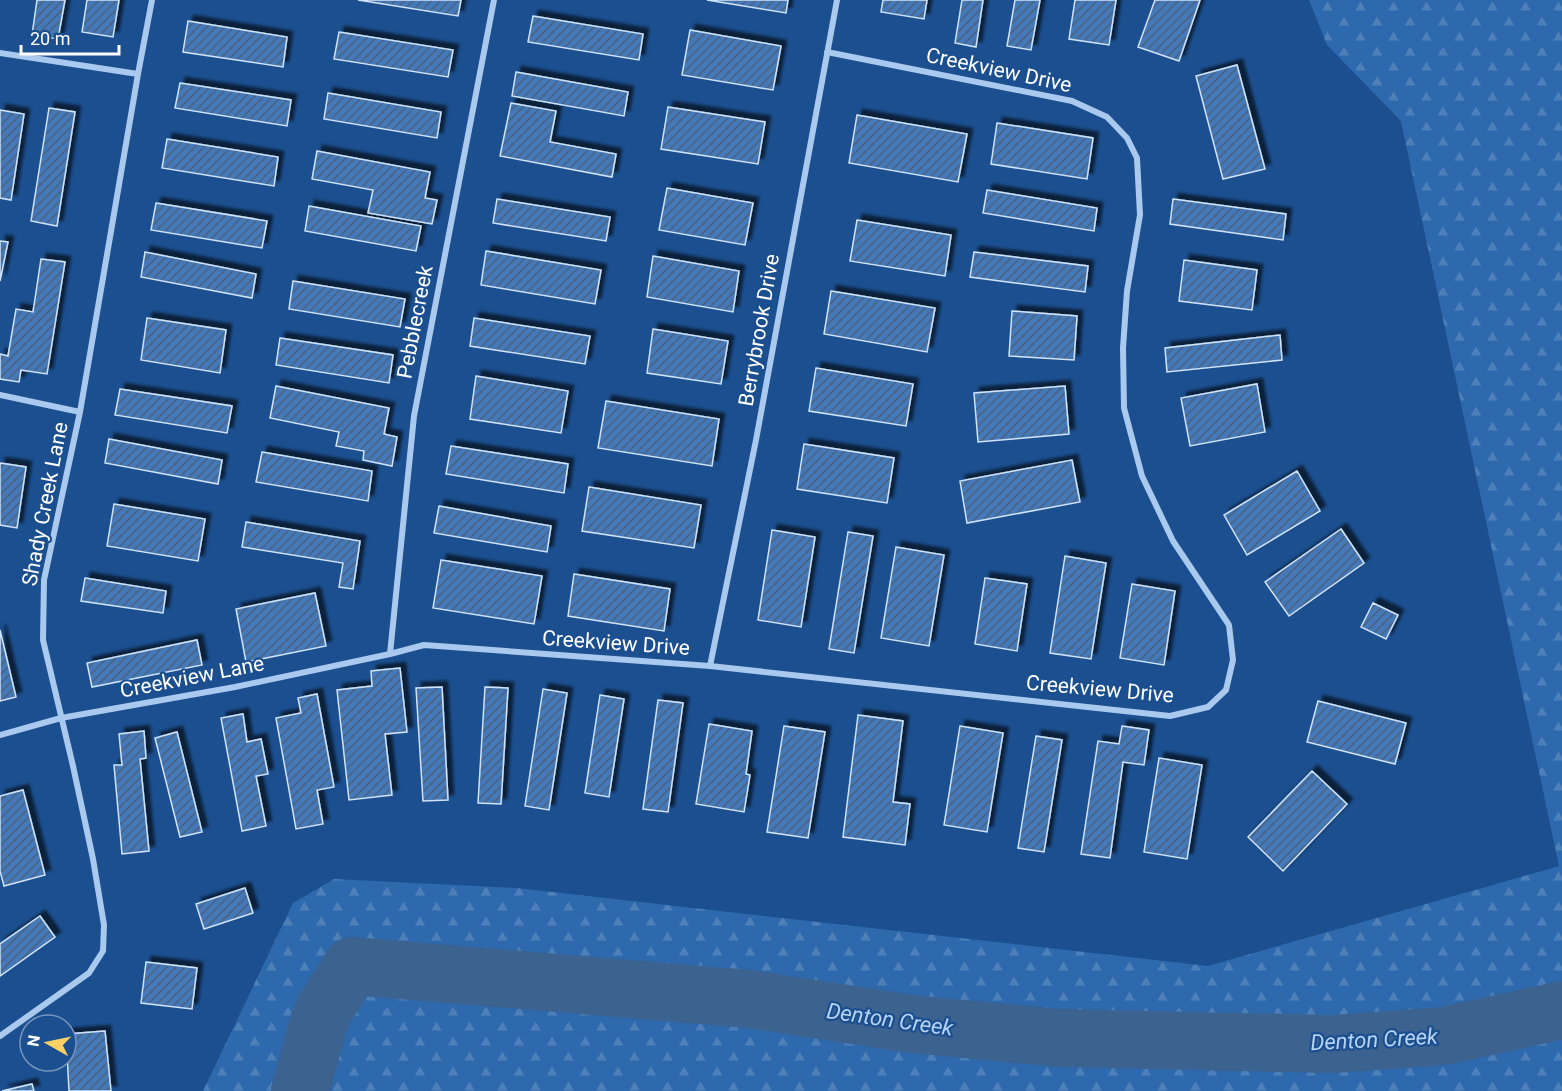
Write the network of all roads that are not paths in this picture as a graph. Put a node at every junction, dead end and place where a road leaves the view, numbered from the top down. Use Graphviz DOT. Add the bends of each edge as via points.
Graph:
graph roads {
  1 [pos="152,0"];
  2 [pos="494,0"];
  3 [pos="837,0"];
  4 [pos="826,52"];
  5 [pos="0,53"];
  6 [pos="138,74"];
  7 [pos="0,395"];
  8 [pos="80,412"];
  9 [pos="390,654"];
  10 [pos="710,666"];
  11 [pos="62,718"];
  12 [pos="0,735"];
  13 [pos="0,1036"];
  1 -- 6 [label="street, Shady Creek Lane"];
  2 -- 9 [label="street, Pebblecreek" via="414,416"];
  3 -- 4 [label="street, Berrybrook Drive"];
  4 -- 10 [label="street, Berrybrook Drive" via="756,440"];
  4 -- 10 [label="street, Creekview Drive" via="1072,101 1107,117 1127,138 1137,158 1140,215 1126,302 1125,408 1142,476 1155,504 1173,541 1229,625 1232,670 1226,690 1208,707 1170,716"];
  5 -- 6 [label="street"];
  6 -- 8 [label="street, Shady Creek Lane"];
  7 -- 8 [label="street"];
  8 -- 11 [label="street, Shady Creek Lane" via="44,580 43,640"];
  9 -- 10 [label="street, Creekview Drive" via="424,645"];
  9 -- 11 [label="street, Creekview Lane"];
  11 -- 12 [label="street, Creekview Lane"];
  11 -- 13 [label="street, Shady Creek Lane" via="93,859 104,925 103,951 89,973"];
}
